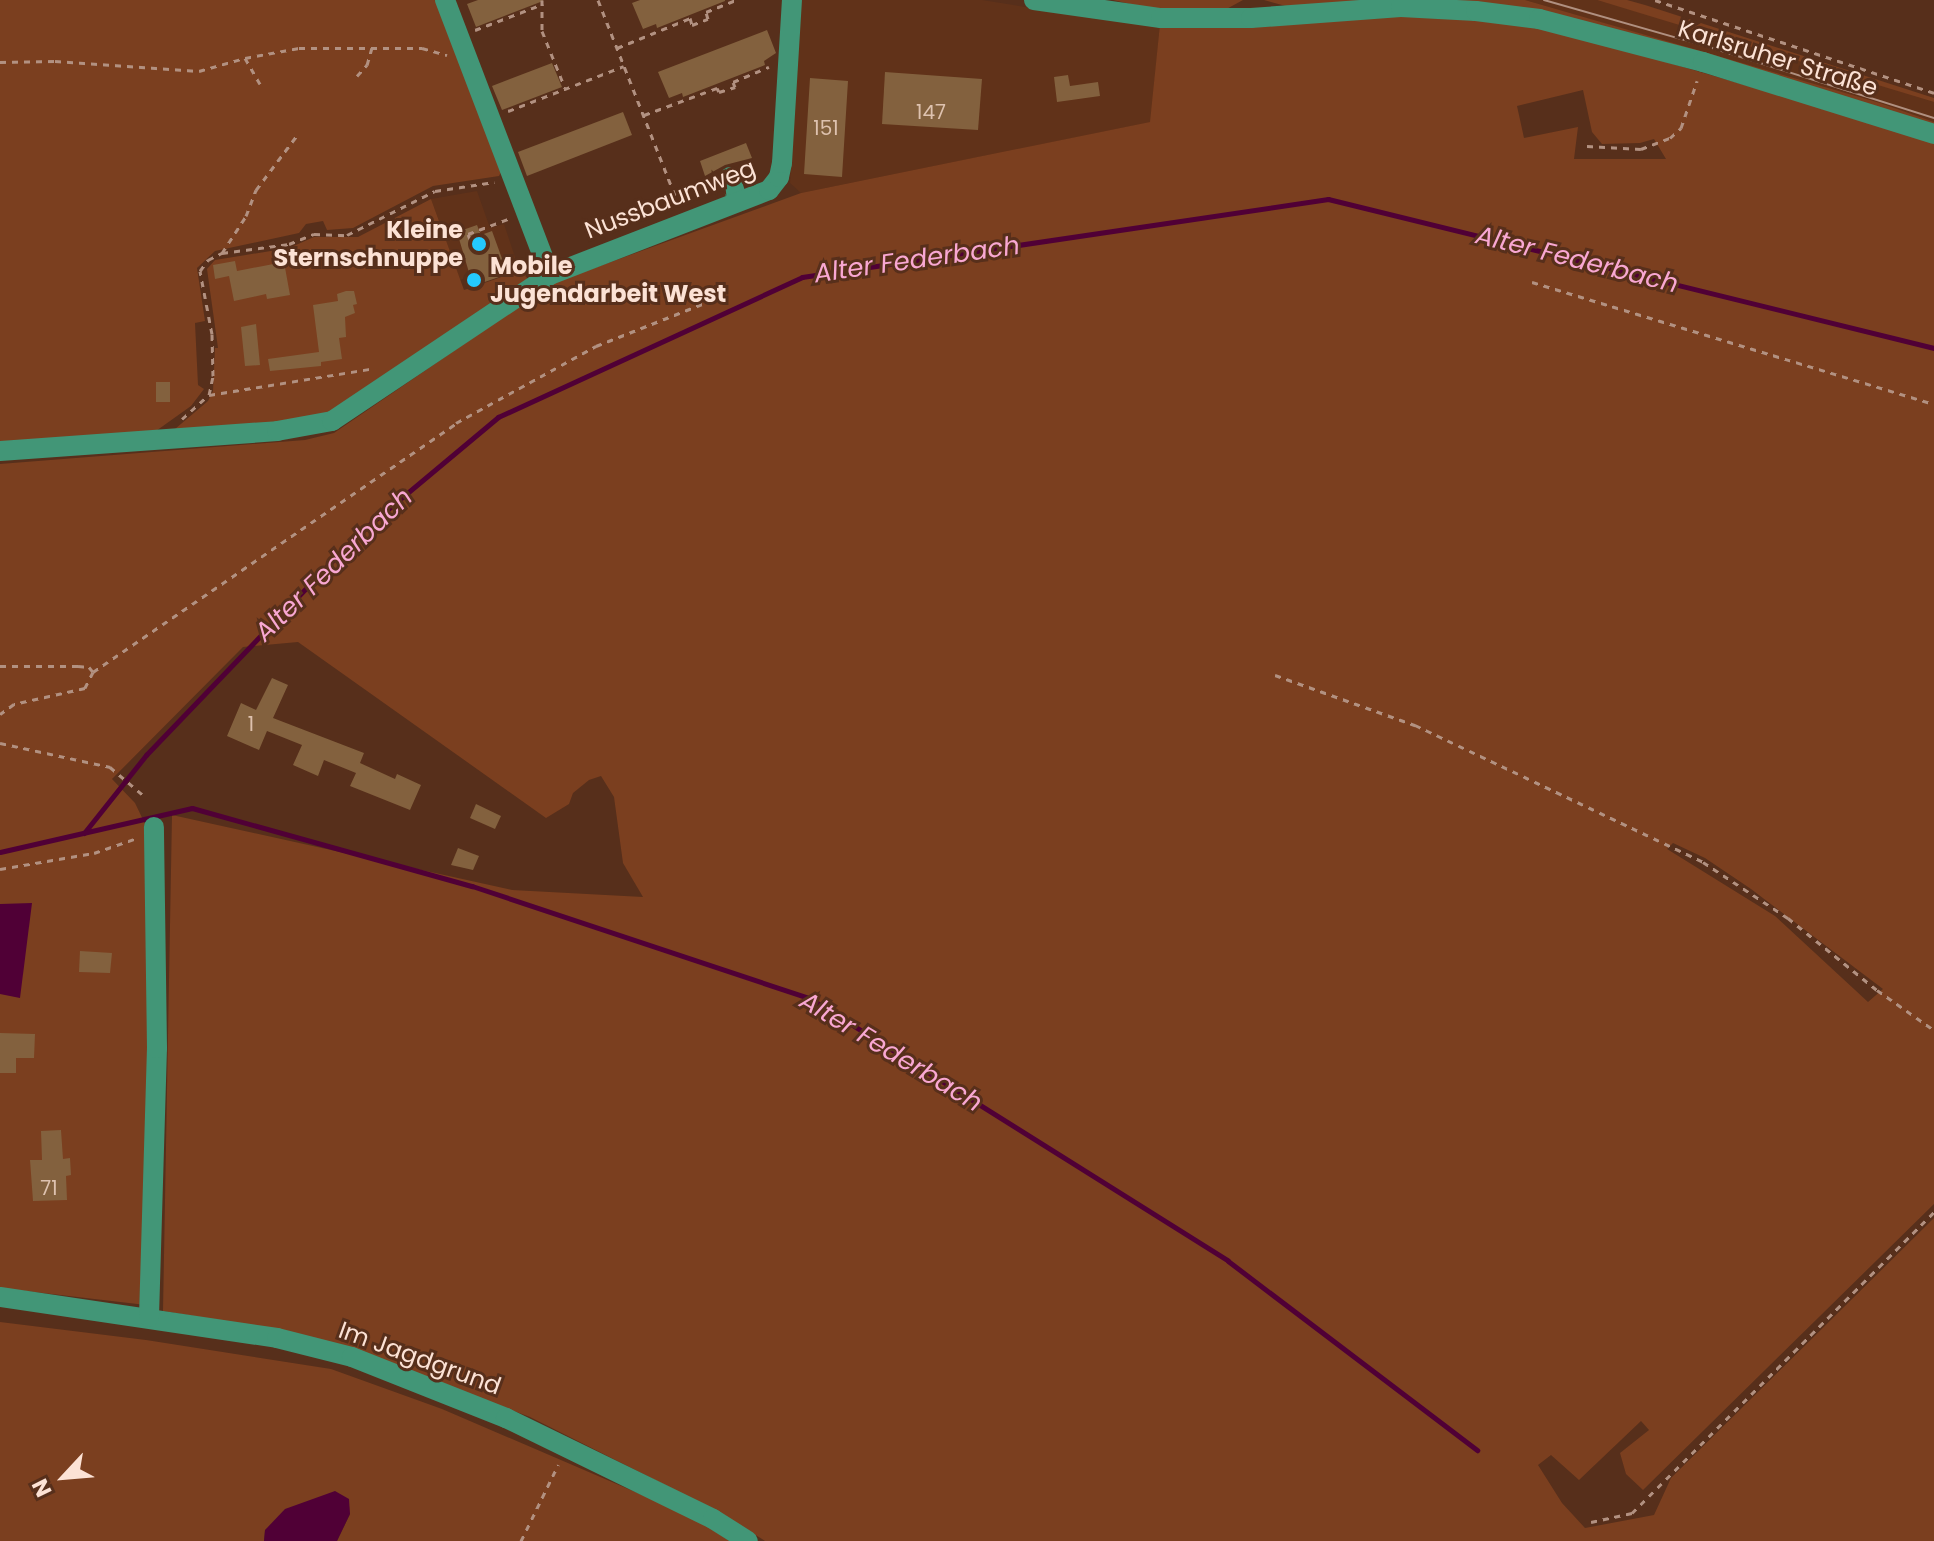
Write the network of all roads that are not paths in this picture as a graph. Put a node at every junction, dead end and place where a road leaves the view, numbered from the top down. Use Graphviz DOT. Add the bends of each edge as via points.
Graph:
graph roads {
  1 [pos="445,0"];
  2 [pos="792,0"];
  3 [pos="1034,0"];
  4 [pos="1934,134"];
  5 [pos="730,177"];
  6 [pos="738,201"];
  7 [pos="550,275"];
  8 [pos="0,451"];
  9 [pos="155,830"];
  10 [pos="0,1297"];
  11 [pos="149,1317"];
  12 [pos="748,1541"];
  1 -- 7 [label="street"];
  2 -- 6 [label="street, Nussbaumweg" via="779,177 769,190"];
  3 -- 4 [label="street, Karlsruher Straße" via="1161,18 1251,18 1401,7 1539,19 1703,62"];
  5 -- 6 [label="street"];
  6 -- 7 [label="street, Nussbaumweg"];
  7 -- 8 [label="street, Nussbaumweg" via="332,421 277,431"];
  9 -- 11 [label="street" via="157,1048"];
  10 -- 11 [label="street, Im Jagdgrund"];
  11 -- 12 [label="street, Im Jagdgrund" via="277,1338 352,1357 506,1418"];
}
